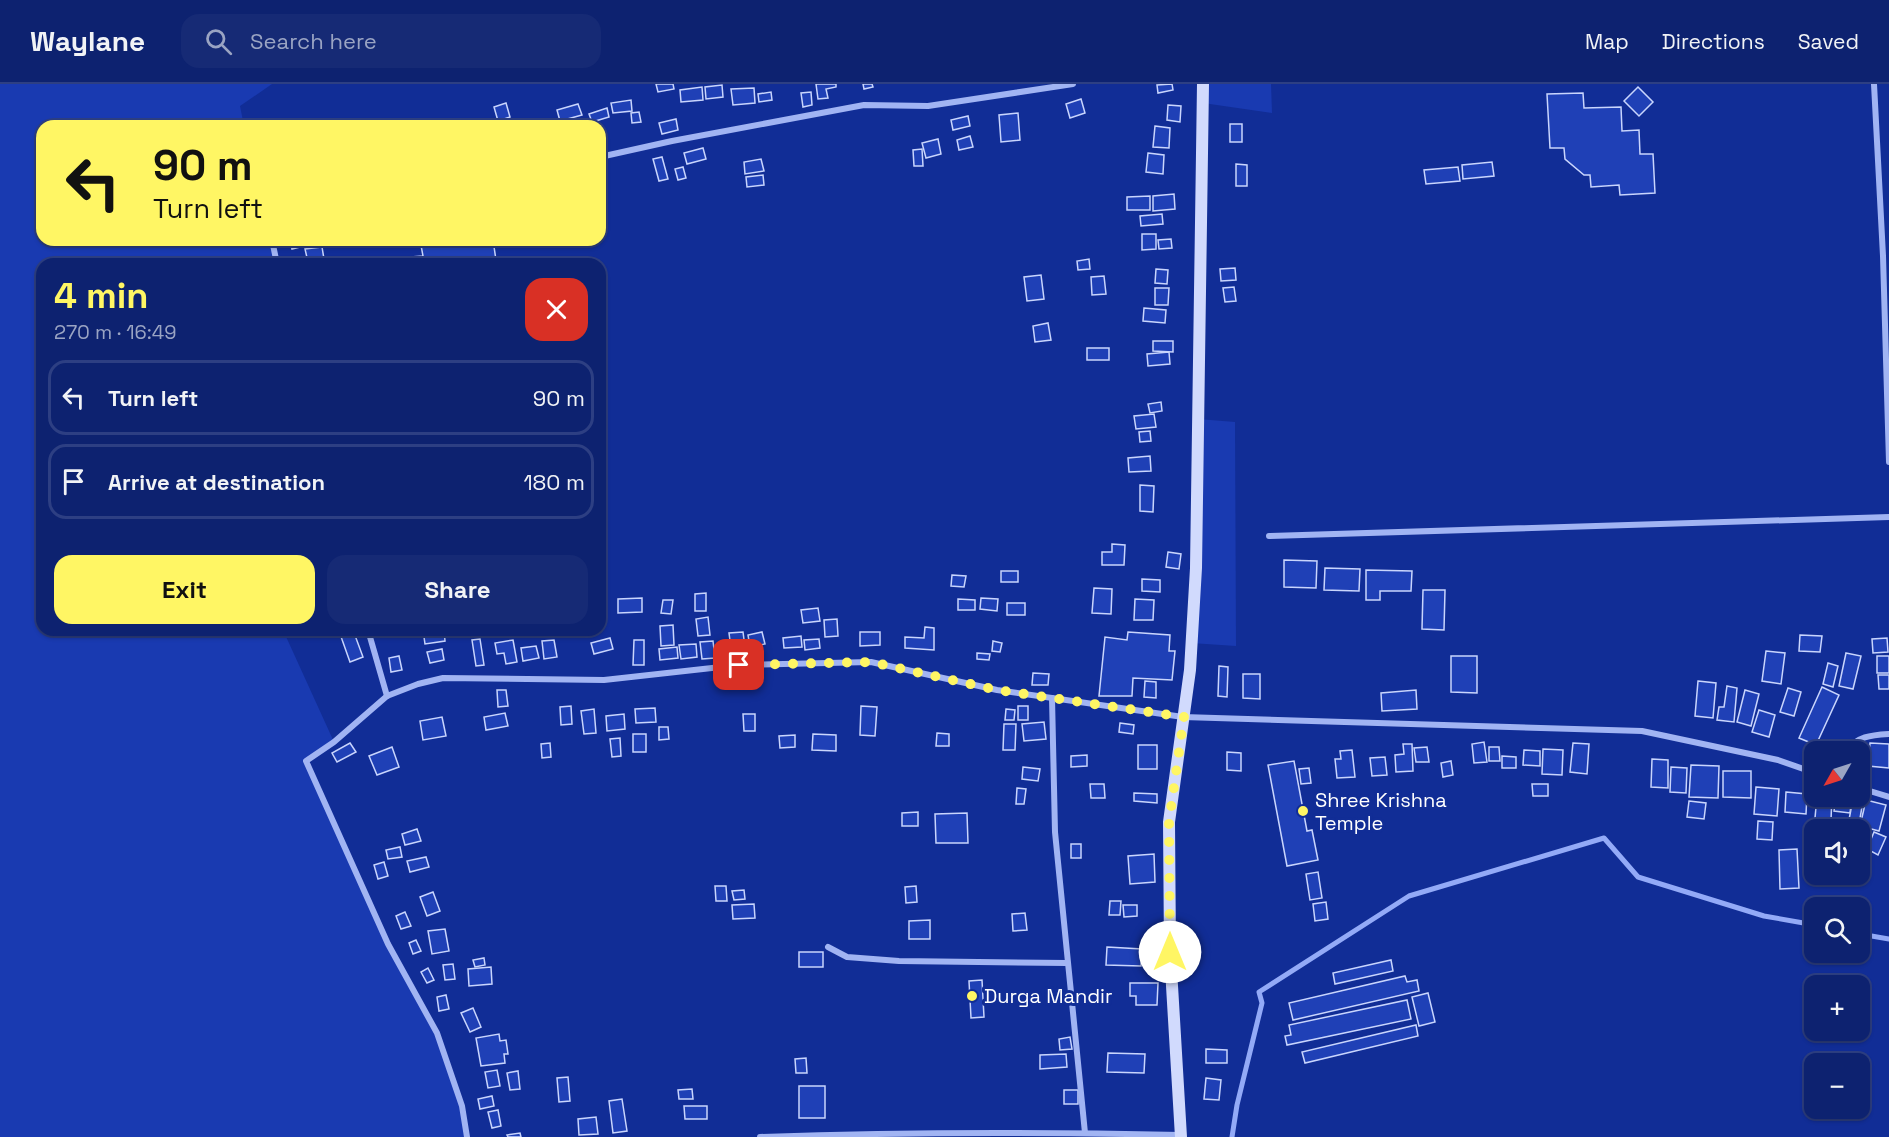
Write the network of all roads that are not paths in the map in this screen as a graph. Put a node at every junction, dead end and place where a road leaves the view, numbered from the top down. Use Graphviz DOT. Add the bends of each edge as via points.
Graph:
graph roads {
  1 [pos="1073,84"];
  2 [pos="1203,84"];
  3 [pos="1874,84"];
  4 [pos="606,156"];
  5 [pos="1889,462"];
  6 [pos="1889,517"];
  7 [pos="1269,536"];
  8 [pos="370,636"];
  9 [pos="387,696"];
  10 [pos="1052,698"];
  11 [pos="1184,717"];
  12 [pos="1889,734"];
  13 [pos="1858,741"];
  14 [pos="1804,769"];
  15 [pos="1870,791"];
  16 [pos="1889,797"];
  17 [pos="828,947"];
  18 [pos="1067,963"];
  19 [pos="1084,1133"];
  20 [pos="1181,1136"];
  21 [pos="467,1137"];
  22 [pos="760,1137"];
  1 -- 4 [label="street" via="928,106 864,105"];
  2 -- 11 [label="main road" via="1196,568"];
  3 -- 5 [label="street"];
  6 -- 7 [label="street"];
  8 -- 9 [label="street"];
  9 -- 10 [label="street" via="443,678 604,680 739,665 871,662"];
  9 -- 21 [label="street" via="306,761 388,944 437,1033 462,1106"];
  10 -- 11 [label="street"];
  10 -- 18 [label="street" via="1054,832"];
  11 -- 14 [label="street" via="1642,731"];
  11 -- 20 [label="main road" via="1169,822 1170,952"];
  12 -- 13 [label="street" via="1867,735"];
  15 -- 16 [label="street"];
  17 -- 18 [label="street" via="847,957 878,960"];
  18 -- 19 [label="street"];
  19 -- 20 [label="street"];
  19 -- 22 [label="street"];
}
